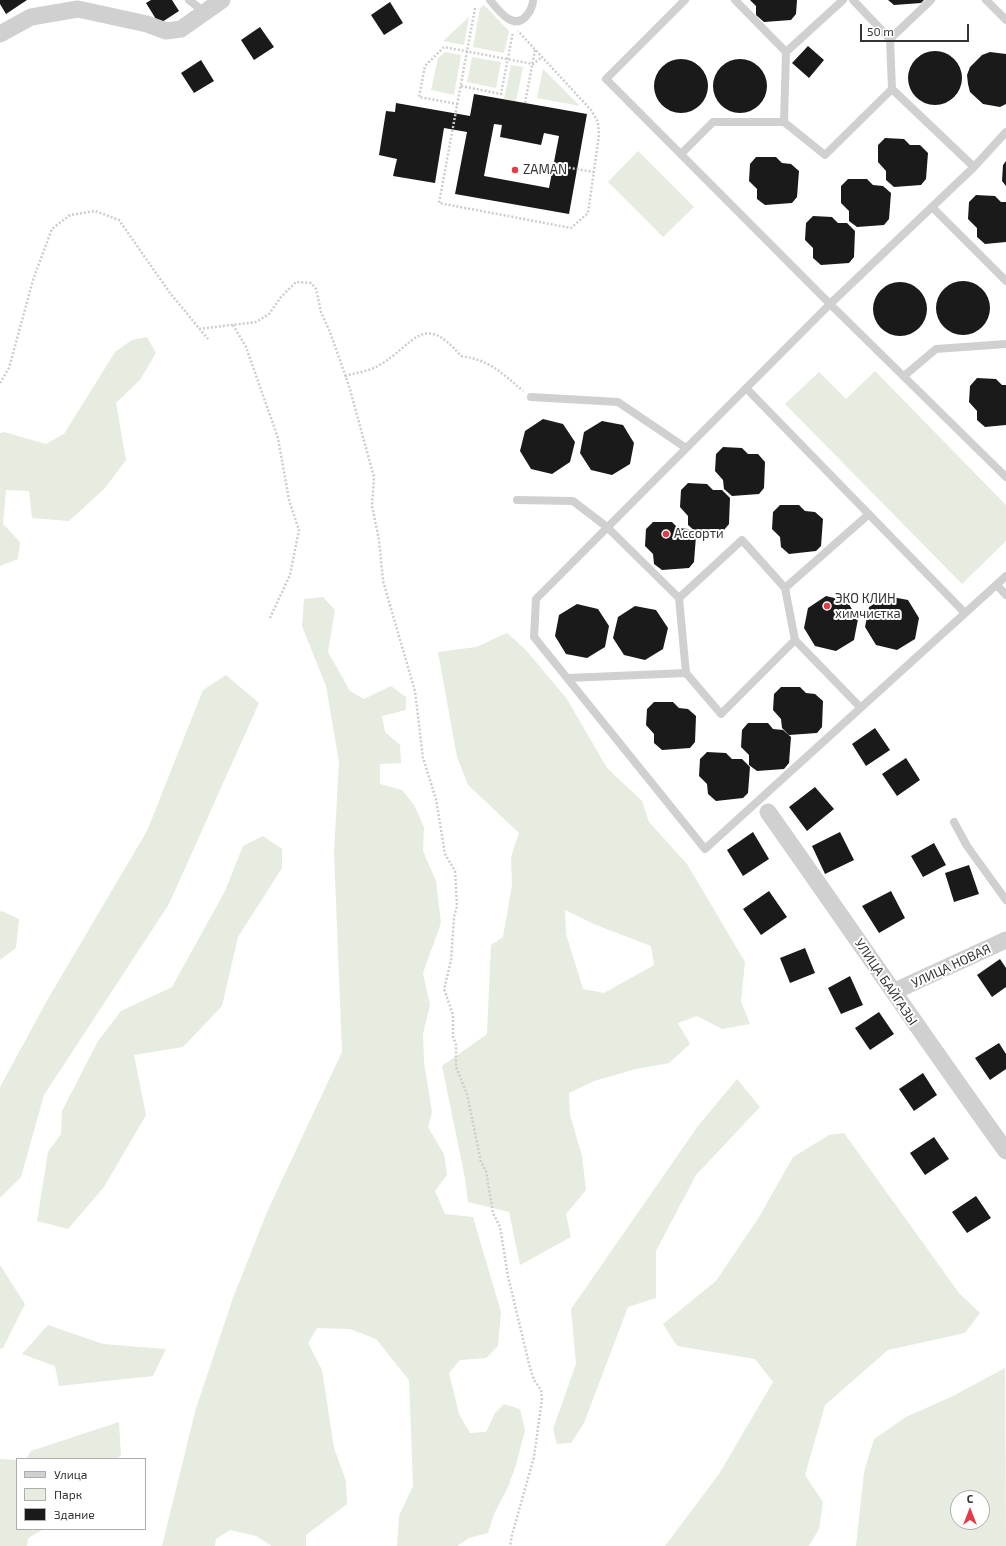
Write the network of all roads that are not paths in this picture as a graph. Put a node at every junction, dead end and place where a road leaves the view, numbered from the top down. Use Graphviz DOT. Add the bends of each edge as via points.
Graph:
graph roads {
  1 [pos="189,0"];
  2 [pos="222,0"];
  3 [pos="490,0"];
  4 [pos="533,0"];
  5 [pos="685,0"];
  6 [pos="734,0"];
  7 [pos="842,0"];
  8 [pos="853,0"];
  9 [pos="931,0"];
  10 [pos="986,0"];
  11 [pos="204,11"];
  12 [pos="1006,20"];
  13 [pos="0,34"];
  14 [pos="890,39"];
  15 [pos="786,52"];
  16 [pos="892,89"];
  17 [pos="784,122"];
  18 [pos="1006,132"];
  19 [pos="681,154"];
  20 [pos="974,168"];
  21 [pos="932,207"];
  22 [pos="1006,281"];
  23 [pos="830,304"];
  24 [pos="1006,344"];
  25 [pos="904,376"];
  26 [pos="746,388"];
  27 [pos="531,398"];
  28 [pos="686,448"];
  29 [pos="1006,477"];
  30 [pos="517,500"];
  31 [pos="868,514"];
  32 [pos="607,527"];
  33 [pos="1006,576"];
  34 [pos="997,585"];
  35 [pos="785,588"];
  36 [pos="1006,595"];
  37 [pos="679,598"];
  38 [pos="964,612"];
  39 [pos="795,640"];
  40 [pos="686,673"];
  41 [pos="568,678"];
  42 [pos="860,707"];
  43 [pos="768,812"];
  44 [pos="954,822"];
  45 [pos="1006,900"];
  46 [pos="1006,940"];
  47 [pos="895,992"];
  48 [pos="1006,1151"];
  1 -- 11 [label="lane"];
  2 -- 11 [label="street"];
  3 -- 4 [label="lane" via="506,19 519,21 525,18"];
  5 -- 19 [label="lane" via="606,79"];
  6 -- 15 [label="lane"];
  7 -- 15 [label="lane"];
  8 -- 14 [label="lane"];
  9 -- 14 [label="lane"];
  10 -- 12 [label="lane"];
  11 -- 13 [label="street" via="181,29 166,30 78,9 31,17"];
  14 -- 16 [label="lane"];
  15 -- 17 [label="lane"];
  16 -- 17 [label="lane" via="825,155"];
  16 -- 20 [label="lane"];
  17 -- 19 [label="lane" via="713,122"];
  18 -- 20 [label="lane"];
  19 -- 23 [label="lane"];
  20 -- 21 [label="lane"];
  21 -- 22 [label="lane"];
  21 -- 23 [label="lane"];
  23 -- 25 [label="lane"];
  23 -- 26 [label="lane"];
  24 -- 25 [label="lane" via="936,349"];
  25 -- 29 [label="lane"];
  26 -- 28 [label="lane"];
  26 -- 31 [label="lane"];
  27 -- 28 [label="lane" via="618,402"];
  28 -- 32 [label="lane"];
  30 -- 32 [label="lane" via="572,501"];
  31 -- 35 [label="lane"];
  31 -- 38 [label="lane"];
  32 -- 37 [label="lane"];
  32 -- 41 [label="lane" via="536,599 534,637"];
  33 -- 34 [label="lane"];
  34 -- 36 [label="lane"];
  34 -- 38 [label="lane"];
  35 -- 37 [label="lane" via="742,540"];
  35 -- 39 [label="lane"];
  37 -- 40 [label="lane"];
  38 -- 42 [label="lane"];
  39 -- 40 [label="lane" via="720,714"];
  39 -- 42 [label="lane"];
  40 -- 41 [label="lane"];
  41 -- 42 [label="lane" via="705,849"];
  43 -- 47 [label="street, УЛИЦА БАЙГАЗЫ"];
  44 -- 45 [label="lane" via="967,846"];
  46 -- 47 [label="street, УЛИЦА НОВАЯ"];
  47 -- 48 [label="street, УЛИЦА БАЙГАЗЫ" via="918,1029"];
}
